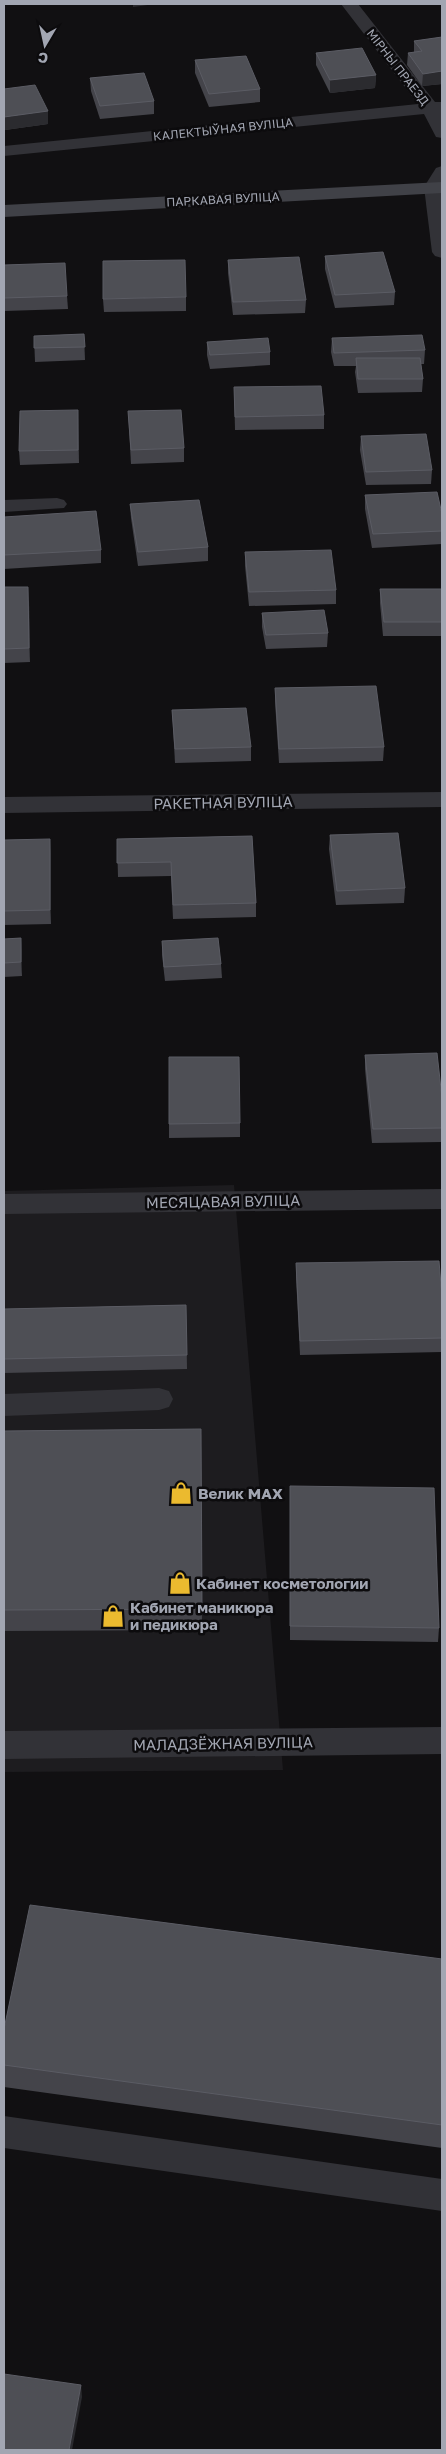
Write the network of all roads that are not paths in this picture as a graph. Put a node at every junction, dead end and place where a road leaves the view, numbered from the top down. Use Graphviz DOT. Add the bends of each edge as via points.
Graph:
graph roads {
  1 [pos="349,4"];
  2 [pos="436,108"];
  3 [pos="442,133"];
  4 [pos="4,151"];
  5 [pos="439,182"];
  6 [pos="4,211"];
  7 [pos="442,252"];
  8 [pos="57,504"];
  9 [pos="4,506"];
  10 [pos="442,799"];
  11 [pos="4,804"];
  12 [pos="442,1199"];
  13 [pos="4,1204"];
  14 [pos="159,1399"];
  15 [pos="4,1405"];
  16 [pos="442,1740"];
  17 [pos="4,1745"];
  18 [pos="4,2132"];
  19 [pos="442,2194"];
  1 -- 2 [label="street, МІРНЫ ПРАЕЗД"];
  2 -- 3 [label="street, МІРНЫ ПРАЕЗД"];
  2 -- 4 [label="street, КАЛЕКТЫЎНАЯ ВУЛІЦА"];
  5 -- 6 [label="street, ПАРКАВАЯ ВУЛІЦА"];
  5 -- 7 [label="street" via="436,221"];
  8 -- 9 [label="lane"];
  10 -- 11 [label="street, РАКЕТНАЯ ВУЛІЦА"];
  12 -- 13 [label="street, МЕСЯЦАВАЯ ВУЛІЦА"];
  14 -- 15 [label="lane"];
  16 -- 17 [label="street, МАЛАДЗЁЖНАЯ ВУЛІЦА"];
  18 -- 19 [label="lane"];
}
